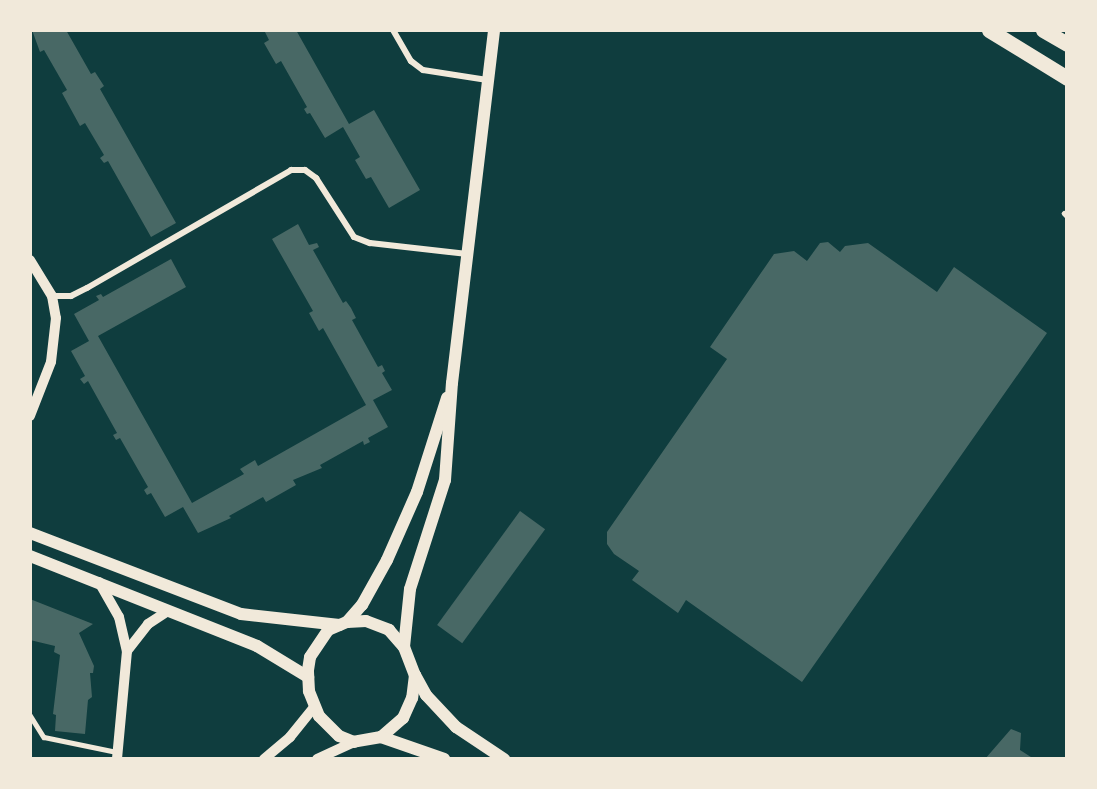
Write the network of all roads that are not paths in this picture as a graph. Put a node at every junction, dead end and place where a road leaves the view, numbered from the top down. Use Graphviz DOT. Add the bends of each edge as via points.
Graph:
graph roads {
  1 [pos="393,30"];
  2 [pos="494,30"];
  3 [pos="988,30"];
  4 [pos="1043,30"];
  5 [pos="1067,44"];
  6 [pos="1067,78"];
  7 [pos="487,80"];
  8 [pos="468,254"];
  9 [pos="30,260"];
  10 [pos="52,296"];
  11 [pos="452,382"];
  12 [pos="30,417"];
  13 [pos="30,533"];
  14 [pos="30,556"];
  15 [pos="99,582"];
  16 [pos="168,611"];
  17 [pos="343,623"];
  18 [pos="404,647"];
  19 [pos="127,651"];
  20 [pos="415,675"];
  21 [pos="308,677"];
  22 [pos="314,707"];
  23 [pos="30,715"];
  24 [pos="381,737"];
  25 [pos="354,742"];
  26 [pos="117,756"];
  27 [pos="264,759"];
  28 [pos="317,759"];
  29 [pos="444,759"];
  30 [pos="504,759"];
  1 -- 7 [label="street" via="411,61 423,70"];
  2 -- 7 [label="main road"];
  3 -- 6 [label="main road"];
  4 -- 5 [label="main road"];
  7 -- 8 [label="main road"];
  8 -- 10 [label="street" via="370,243 354,237 316,178 305,170 291,170 87,288 70,296"];
  8 -- 11 [label="main road"];
  9 -- 10 [label="street"];
  10 -- 12 [label="street" via="55,345"];
  11 -- 17 [label="main road" via="434,445 400,531 362,605"];
  11 -- 18 [label="main road" via="446,480 410,589"];
  13 -- 17 [label="main road" via="229,611"];
  14 -- 15 [label="main road"];
  15 -- 16 [label="main road"];
  15 -- 19 [label="street" via="119,616"];
  16 -- 19 [label="street" via="148,624"];
  16 -- 21 [label="main road" via="265,650"];
  17 -- 18 [label="main road" via="380,624"];
  17 -- 21 [label="main road" via="317,644 310,657"];
  18 -- 20 [label="main road"];
  19 -- 26 [label="street"];
  20 -- 24 [label="main road" via="406,712"];
  20 -- 30 [label="main road" via="426,695 456,728"];
  21 -- 22 [label="main road"];
  22 -- 25 [label="main road" via="327,725"];
  22 -- 27 [label="street" via="290,737"];
  23 -- 26 [label="lane" via="44,737"];
  24 -- 25 [label="main road"];
  24 -- 29 [label="main road"];
  25 -- 28 [label="street"];
}
